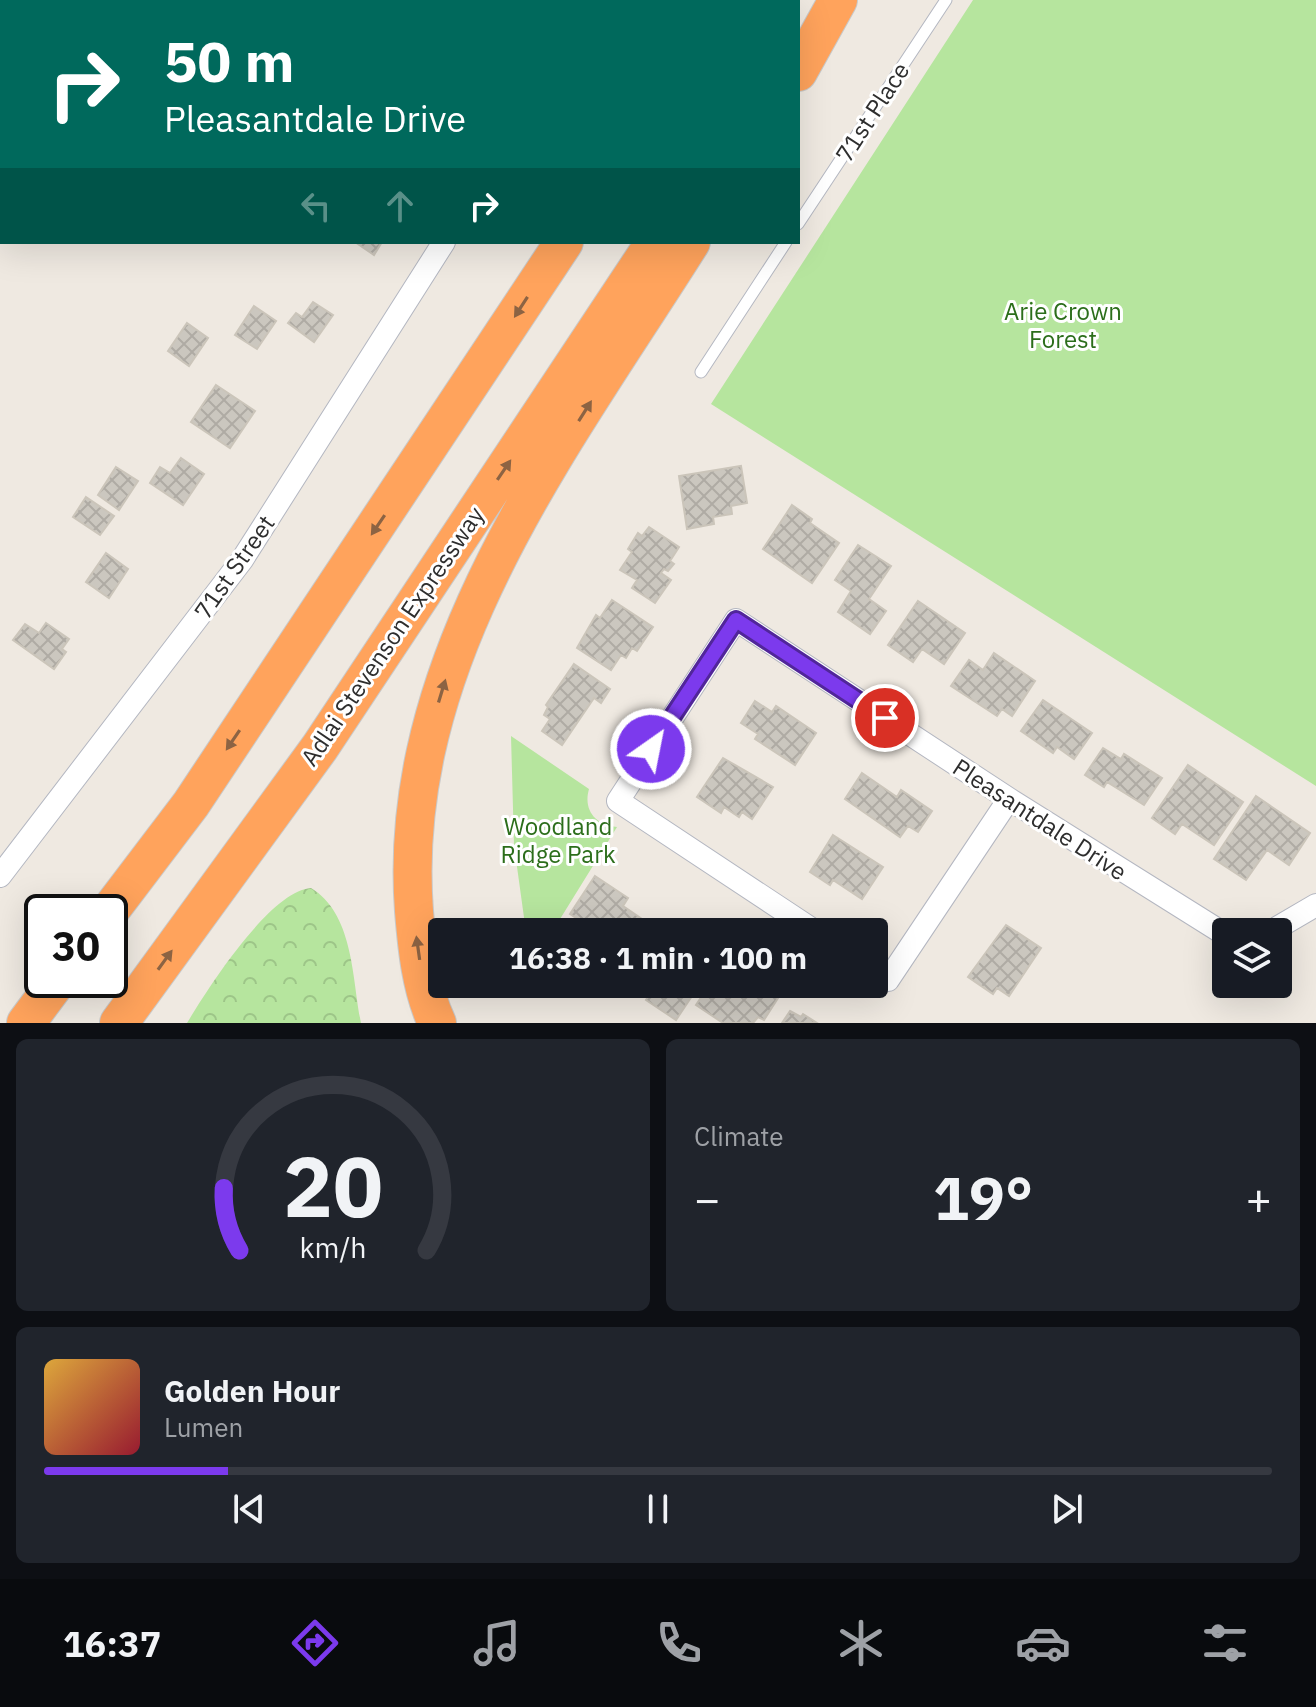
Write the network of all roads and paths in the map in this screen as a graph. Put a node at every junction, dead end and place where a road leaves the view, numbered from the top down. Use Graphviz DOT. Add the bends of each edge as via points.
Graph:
graph roads {
  1 [pos="814,0"];
  2 [pos="838,0"];
  3 [pos="946,0"];
  4 [pos="800,21"];
  5 [pos="800,68"];
  6 [pos="800,221"];
  7 [pos="443,244"];
  8 [pos="563,244"];
  9 [pos="654,244"];
  10 [pos="690,244"];
  11 [pos="785,244"];
  12 [pos="701,372"];
  13 [pos="1009,799"];
  14 [pos="0,876"];
  15 [pos="123,894"];
  16 [pos="1316,905"];
  17 [pos="795,918"];
  18 [pos="1292,919"];
  19 [pos="1212,926"];
  20 [pos="888,980"];
  21 [pos="45,998"];
  22 [pos="26,1023"];
  23 [pos="119,1023"];
  24 [pos="437,1023"];
  1 -- 4 [label="highway"];
  2 -- 5 [label="highway"];
  3 -- 6 [label="lane, 71st Place"];
  7 -- 14 [label="street, 71st Street" via="242,560"];
  8 -- 15 [label="highway, one-way" via="191,804"];
  23 -- 9 [label="highway, Adlai Stevenson Expressway, one-way" via="320,747"];
  24 -- 10 [label="highway, one-way" via="417,952 412,878 432,723 454,653 505,541"];
  11 -- 12 [label="lane"];
  13 -- 17 [label="street, Pleasantdale Drive" via="736,620 618,801"];
  13 -- 19 [label="street, Pleasantdale Drive"];
  13 -- 20 [label="street"];
  16 -- 18 [label="street"];
  21 -- 22 [label="highway"];
}
